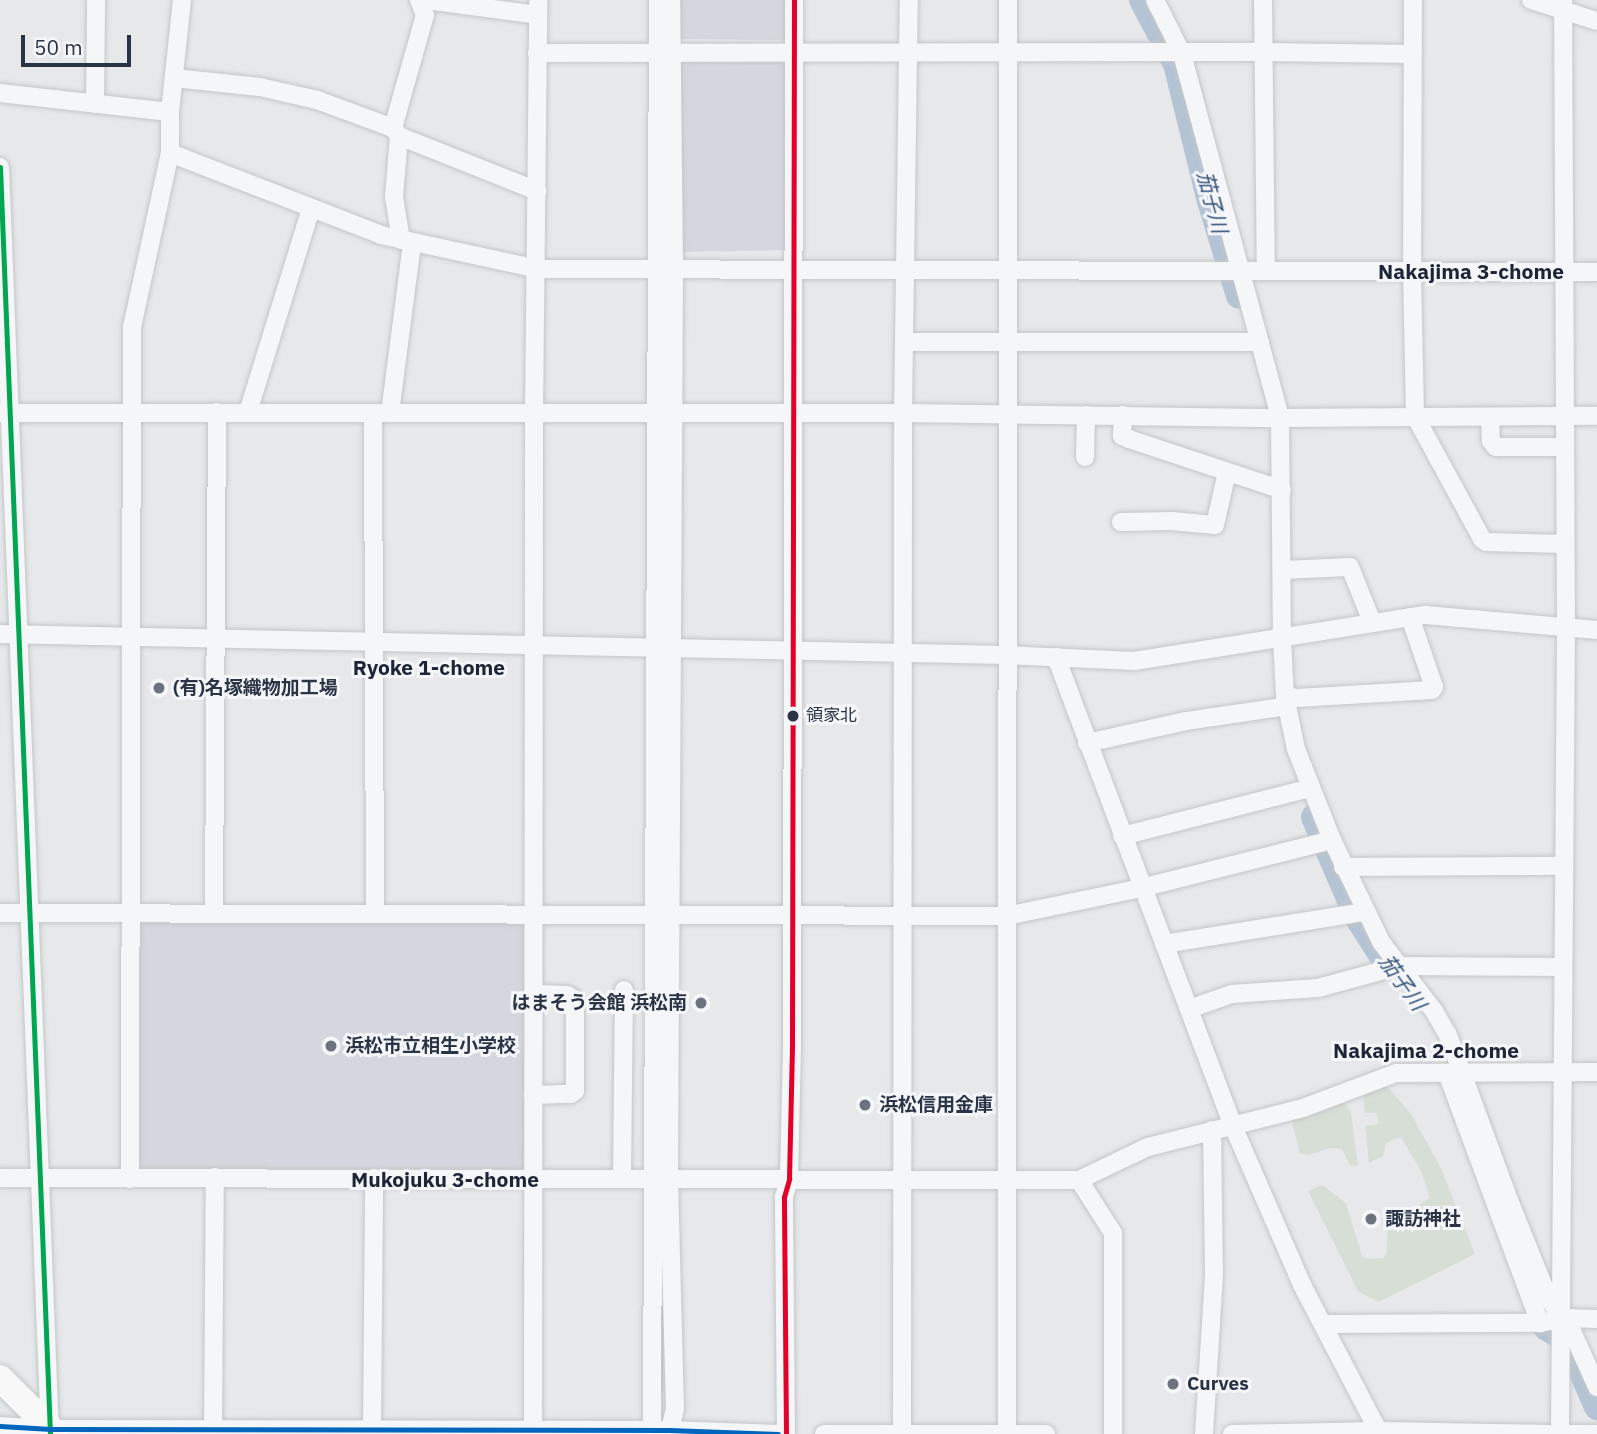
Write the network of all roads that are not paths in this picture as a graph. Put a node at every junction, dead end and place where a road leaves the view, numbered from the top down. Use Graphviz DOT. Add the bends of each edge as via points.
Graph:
graph roads {
  1 [pos="96,0"];
  2 [pos="182,0"];
  3 [pos="419,0"];
  4 [pos="426,0"];
  5 [pos="658,0"];
  6 [pos="671,0"];
  7 [pos="794,0"];
  8 [pos="909,0"];
  9 [pos="1008,0"];
  10 [pos="1155,0"];
  11 [pos="1263,0"];
  12 [pos="1413,0"];
  13 [pos="1531,0"];
  14 [pos="1564,5"];
  15 [pos="538,8"];
  16 [pos="1597,21"];
  17 [pos="793,52"];
  18 [pos="1262,52"];
  19 [pos="537,53"];
  20 [pos="1008,53"];
  21 [pos="665,54"];
  22 [pos="909,54"];
  23 [pos="1182,54"];
  24 [pos="1413,54"];
  25 [pos="174,78"];
  26 [pos="0,93"];
  27 [pos="95,104"];
  28 [pos="170,112"];
  29 [pos="396,132"];
  30 [pos="170,153"];
  31 [pos="0,167"];
  32 [pos="537,191"];
  33 [pos="312,209"];
  34 [pos="407,242"];
  35 [pos="538,269"];
  36 [pos="666,269"];
  37 [pos="796,270"];
  38 [pos="1006,271"];
  39 [pos="1242,271"];
  40 [pos="1266,271"];
  41 [pos="906,272"];
  42 [pos="1412,272"];
  43 [pos="1564,272"];
  44 [pos="1597,272"];
  45 [pos="904,342"];
  46 [pos="1260,342"];
  47 [pos="1007,343"];
  48 [pos="4,412"];
  49 [pos="217,412"];
  50 [pos="248,412"];
  51 [pos="131,413"];
  52 [pos="382,413"];
  53 [pos="534,413"];
  54 [pos="665,413"];
  55 [pos="903,413"];
  56 [pos="1008,414"];
  57 [pos="794,415"];
  58 [pos="1086,415"];
  59 [pos="1123,415"];
  60 [pos="1415,416"];
  61 [pos="1597,416"];
  62 [pos="1490,417"];
  63 [pos="1565,417"];
  64 [pos="1280,418"];
  65 [pos="1564,447"];
  66 [pos="1085,457"];
  67 [pos="1227,472"];
  68 [pos="1282,489"];
  69 [pos="1121,522"];
  70 [pos="1564,544"];
  71 [pos="1282,570"];
  72 [pos="1410,617"];
  73 [pos="1372,622"];
  74 [pos="1566,627"];
  75 [pos="1597,630"];
  76 [pos="0,634"];
  77 [pos="19,634"];
  78 [pos="131,638"];
  79 [pos="215,638"];
  80 [pos="1277,640"];
  81 [pos="376,642"];
  82 [pos="535,647"];
  83 [pos="663,648"];
  84 [pos="793,652"];
  85 [pos="902,653"];
  86 [pos="1006,655"];
  87 [pos="1056,657"];
  88 [pos="1283,704"];
  89 [pos="1087,743"];
  90 [pos="1306,789"];
  91 [pos="1122,835"];
  92 [pos="1326,841"];
  93 [pos="1563,866"];
  94 [pos="1343,867"];
  95 [pos="1141,888"];
  96 [pos="30,912"];
  97 [pos="130,912"];
  98 [pos="214,912"];
  99 [pos="1359,912"];
  100 [pos="0,913"];
  101 [pos="375,913"];
  102 [pos="534,914"];
  103 [pos="663,915"];
  104 [pos="790,916"];
  105 [pos="1006,916"];
  106 [pos="902,917"];
  107 [pos="1164,944"];
  108 [pos="1563,967"];
  109 [pos="1393,968"];
  110 [pos="624,990"];
  111 [pos="534,994"];
  112 [pos="1189,1009"];
  113 [pos="1455,1072"];
  114 [pos="1597,1072"];
  115 [pos="1561,1074"];
  116 [pos="533,1095"];
  117 [pos="1233,1126"];
  118 [pos="1212,1130"];
  119 [pos="215,1177"];
  120 [pos="532,1177"];
  121 [pos="0,1178"];
  122 [pos="41,1178"];
  123 [pos="374,1178"];
  124 [pos="622,1178"];
  125 [pos="130,1179"];
  126 [pos="662,1179"];
  127 [pos="789,1179"];
  128 [pos="903,1179"];
  129 [pos="1007,1180"];
  130 [pos="1079,1180"];
  131 [pos="1597,1318"];
  132 [pos="1324,1324"];
  133 [pos="1555,1325"];
  134 [pos="0,1378"];
  135 [pos="1597,1387"];
  136 [pos="0,1426"];
  137 [pos="372,1429"];
  138 [pos="213,1431"];
  139 [pos="663,1431"];
  140 [pos="52,1432"];
  141 [pos="531,1432"];
  142 [pos="902,1432"];
  143 [pos="1380,1432"];
  144 [pos="778,1434"];
  145 [pos="786,1434"];
  146 [pos="824,1434"];
  147 [pos="1007,1434"];
  148 [pos="1046,1434"];
  149 [pos="1113,1434"];
  150 [pos="1204,1434"];
  151 [pos="1232,1434"];
  152 [pos="1549,1434"];
  153 [pos="1562,1434"];
  154 [pos="1597,1434"];
  1 -- 27 [label="street"];
  2 -- 25 [label="street"];
  3 -- 29 [label="street" via="425,15"];
  4 -- 15 [label="street"];
  5 -- 21 [label="street"];
  6 -- 21 [label="street"];
  7 -- 17 [label="street"];
  8 -- 22 [label="street"];
  9 -- 20 [label="street"];
  10 -- 23 [label="street"];
  11 -- 18 [label="street"];
  12 -- 24 [label="street"];
  13 -- 14 [label="street"];
  14 -- 16 [label="street"];
  14 -- 43 [label="street"];
  15 -- 19 [label="street"];
  17 -- 21 [label="street"];
  17 -- 22 [label="street"];
  17 -- 37 [label="street"];
  18 -- 23 [label="street"];
  18 -- 24 [label="street"];
  18 -- 40 [label="street"];
  19 -- 21 [label="street"];
  19 -- 32 [label="street"];
  20 -- 22 [label="street"];
  20 -- 23 [label="street"];
  20 -- 38 [label="street"];
  21 -- 36 [label="street"];
  22 -- 41 [label="street"];
  23 -- 39 [label="street"];
  24 -- 42 [label="street"];
  25 -- 28 [label="street"];
  25 -- 29 [label="street" via="260,87 317,100"];
  26 -- 27 [label="street"];
  27 -- 28 [label="street"];
  28 -- 30 [label="street"];
  29 -- 32 [label="street"];
  29 -- 34 [label="street" via="394,197"];
  30 -- 33 [label="street"];
  30 -- 51 [label="street" via="132,327"];
  31 -- 48 [label="street"];
  32 -- 35 [label="street"];
  33 -- 34 [label="street"];
  33 -- 50 [label="street"];
  34 -- 35 [label="street"];
  34 -- 52 [label="street"];
  35 -- 36 [label="street"];
  35 -- 53 [label="street"];
  36 -- 37 [label="street"];
  36 -- 54 [label="street"];
  37 -- 41 [label="street"];
  37 -- 57 [label="street"];
  38 -- 39 [label="street"];
  38 -- 41 [label="street"];
  38 -- 47 [label="street"];
  39 -- 40 [label="street"];
  39 -- 46 [label="street"];
  40 -- 42 [label="street"];
  41 -- 45 [label="street"];
  42 -- 43 [label="street"];
  42 -- 60 [label="street"];
  43 -- 44 [label="street"];
  43 -- 63 [label="street"];
  45 -- 47 [label="street"];
  45 -- 55 [label="street"];
  46 -- 47 [label="street"];
  46 -- 64 [label="street"];
  47 -- 56 [label="street"];
  48 -- 51 [label="street"];
  48 -- 77 [label="street"];
  49 -- 50 [label="street"];
  49 -- 51 [label="street"];
  49 -- 79 [label="street"];
  50 -- 52 [label="street"];
  51 -- 78 [label="street"];
  52 -- 53 [label="street"];
  52 -- 81 [label="street"];
  53 -- 54 [label="street"];
  53 -- 82 [label="street"];
  54 -- 57 [label="street"];
  54 -- 83 [label="street"];
  55 -- 56 [label="street"];
  55 -- 57 [label="street"];
  55 -- 85 [label="street"];
  56 -- 58 [label="street"];
  56 -- 86 [label="street"];
  57 -- 84 [label="street"];
  58 -- 59 [label="street"];
  58 -- 66 [label="street"];
  59 -- 64 [label="street"];
  59 -- 67 [label="street" via="1122,436"];
  60 -- 62 [label="street"];
  60 -- 64 [label="street"];
  60 -- 70 [label="street" via="1482,539"];
  61 -- 63 [label="street"];
  62 -- 63 [label="street"];
  62 -- 65 [label="street" via="1491,441 1496,447"];
  63 -- 65 [label="street"];
  64 -- 68 [label="street"];
  65 -- 70 [label="street"];
  67 -- 68 [label="street"];
  67 -- 69 [label="street" via="1215,525"];
  68 -- 71 [label="street"];
  70 -- 74 [label="street"];
  71 -- 73 [label="street" via="1350,566"];
  71 -- 80 [label="street"];
  72 -- 73 [label="street"];
  72 -- 74 [label="street"];
  72 -- 88 [label="street" via="1433,690 1297,698"];
  73 -- 80 [label="street"];
  74 -- 75 [label="street"];
  74 -- 93 [label="street"];
  76 -- 77 [label="street"];
  77 -- 78 [label="street"];
  77 -- 96 [label="street"];
  78 -- 79 [label="street"];
  78 -- 97 [label="street"];
  79 -- 81 [label="street"];
  79 -- 98 [label="street"];
  80 -- 87 [label="street" via="1139,660"];
  80 -- 88 [label="street"];
  81 -- 82 [label="street"];
  81 -- 101 [label="street"];
  82 -- 83 [label="street"];
  82 -- 102 [label="street"];
  83 -- 84 [label="street"];
  83 -- 103 [label="street"];
  84 -- 85 [label="street"];
  84 -- 104 [label="street"];
  85 -- 86 [label="street"];
  85 -- 106 [label="street"];
  86 -- 87 [label="street"];
  86 -- 105 [label="street"];
  87 -- 89 [label="street"];
  88 -- 89 [label="street"];
  88 -- 90 [label="street"];
  89 -- 91 [label="street"];
  90 -- 91 [label="street"];
  90 -- 92 [label="street"];
  91 -- 95 [label="street"];
  92 -- 94 [label="street"];
  92 -- 95 [label="street"];
  93 -- 94 [label="street"];
  93 -- 108 [label="street"];
  94 -- 99 [label="street"];
  95 -- 105 [label="street"];
  95 -- 107 [label="street"];
  96 -- 97 [label="street"];
  96 -- 100 [label="street"];
  96 -- 122 [label="street"];
  97 -- 98 [label="street"];
  97 -- 125 [label="street"];
  98 -- 101 [label="street"];
  99 -- 107 [label="street"];
  99 -- 109 [label="street"];
  101 -- 102 [label="street"];
  102 -- 103 [label="street"];
  102 -- 111 [label="street"];
  103 -- 104 [label="street"];
  103 -- 126 [label="street"];
  104 -- 106 [label="street"];
  104 -- 127 [label="street"];
  105 -- 106 [label="street"];
  105 -- 129 [label="street"];
  106 -- 128 [label="street"];
  107 -- 112 [label="street"];
  108 -- 109 [label="street"];
  108 -- 115 [label="street"];
  109 -- 112 [label="street" via="1318,988 1232,994"];
  109 -- 113 [label="street" via="1438,1017"];
  110 -- 124 [label="street"];
  111 -- 116 [label="street"];
  111 -- 116 [label="street" via="568,995 575,1000 575,1091"];
  112 -- 117 [label="street"];
  113 -- 115 [label="street"];
  113 -- 117 [label="street" via="1396,1073 1303,1108"];
  113 -- 133 [label="street" via="1468,1092"];
  114 -- 115 [label="street"];
  115 -- 133 [label="street" via="1562,1298"];
  116 -- 120 [label="street"];
  117 -- 118 [label="street"];
  117 -- 132 [label="street" via="1302,1285"];
  118 -- 130 [label="street" via="1148,1147"];
  118 -- 150 [label="street" via="1214,1273"];
  119 -- 123 [label="street"];
  119 -- 125 [label="street"];
  119 -- 138 [label="street"];
  120 -- 123 [label="street"];
  120 -- 124 [label="street"];
  120 -- 141 [label="street"];
  121 -- 122 [label="street"];
  122 -- 125 [label="street"];
  122 -- 140 [label="street"];
  123 -- 137 [label="street"];
  124 -- 126 [label="street"];
  126 -- 127 [label="street"];
  126 -- 139 [label="street"];
  127 -- 128 [label="street"];
  127 -- 145 [label="street" via="784,1197"];
  128 -- 129 [label="street"];
  128 -- 142 [label="street"];
  129 -- 130 [label="street"];
  129 -- 147 [label="street"];
  130 -- 149 [label="street" via="1113,1233"];
  131 -- 133 [label="street"];
  132 -- 133 [label="street"];
  132 -- 143 [label="street"];
  133 -- 135 [label="street"];
  133 -- 153 [label="street"];
  134 -- 140 [label="highway"];
  136 -- 140 [label="street"];
  137 -- 138 [label="street"];
  137 -- 141 [label="street"];
  138 -- 140 [label="street"];
  139 -- 141 [label="street"];
  139 -- 144 [label="street"];
  142 -- 146 [label="street"];
  142 -- 147 [label="street"];
  143 -- 151 [label="street"];
  143 -- 152 [label="street"];
  147 -- 148 [label="street"];
  153 -- 154 [label="street"];
}
